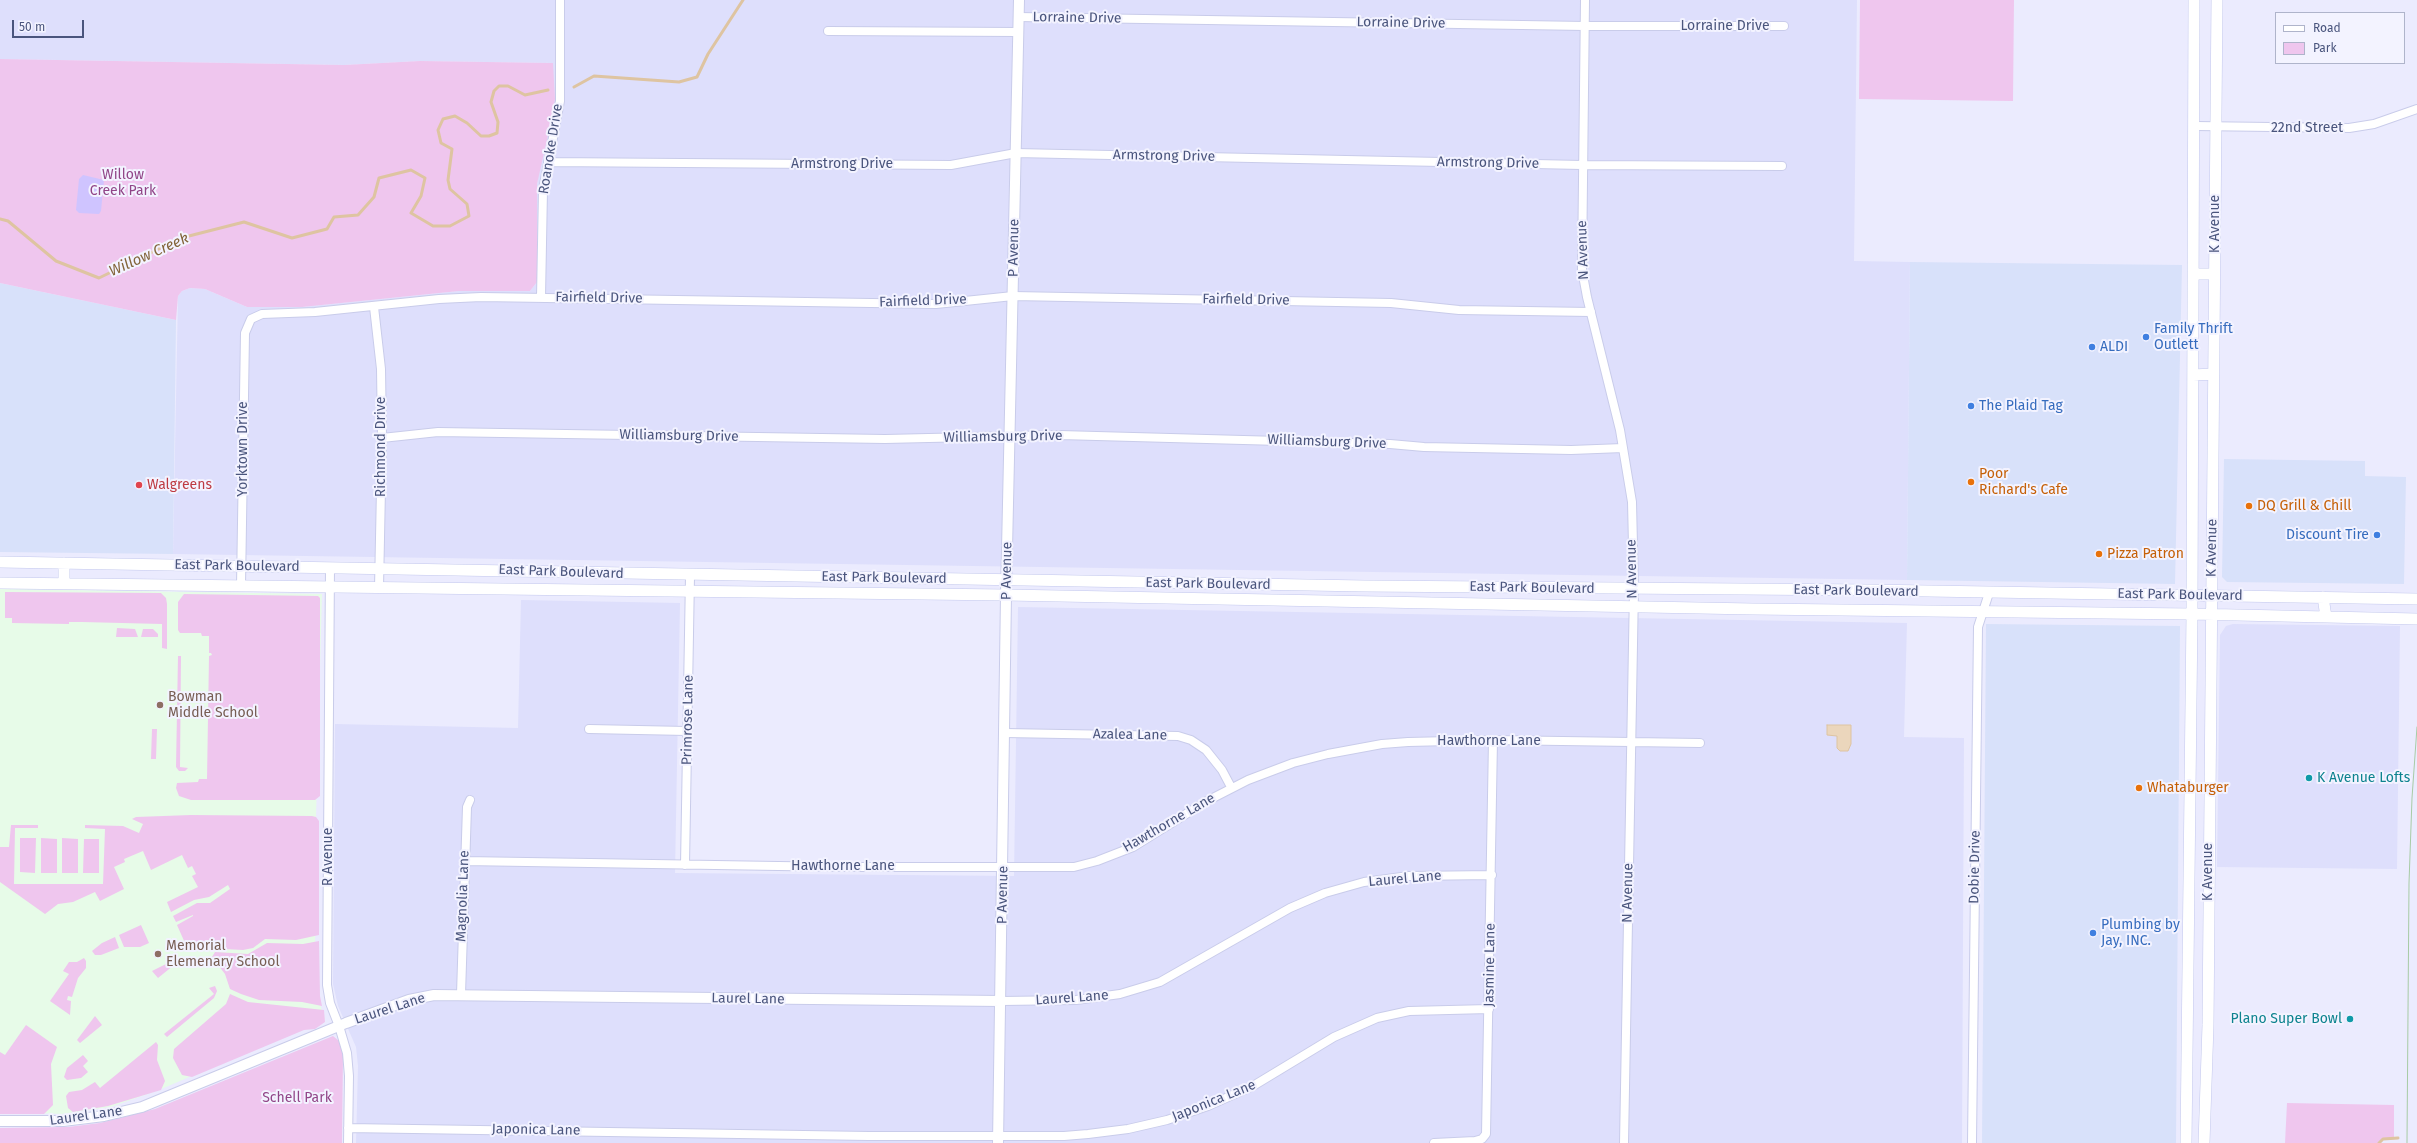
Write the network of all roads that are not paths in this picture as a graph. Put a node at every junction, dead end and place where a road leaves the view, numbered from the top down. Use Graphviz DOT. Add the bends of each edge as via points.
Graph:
graph roads {
  1 [pos="560,0"];
  2 [pos="1018,0"];
  3 [pos="1585,0"];
  4 [pos="2194,0"];
  5 [pos="2217,0"];
  6 [pos="1018,17"];
  7 [pos="1585,26"];
  8 [pos="1784,26"];
  9 [pos="828,31"];
  10 [pos="1018,32"];
  11 [pos="2417,109"];
  12 [pos="2195,126"];
  13 [pos="2215,127"];
  14 [pos="1016,153"];
  15 [pos="548,162"];
  16 [pos="1582,165"];
  17 [pos="1782,166"];
  18 [pos="2193,274"];
  19 [pos="2214,274"];
  20 [pos="1014,296"];
  21 [pos="542,297"];
  22 [pos="374,307"];
  23 [pos="1591,312"];
  24 [pos="255,316"];
  25 [pos="2213,374"];
  26 [pos="2193,375"];
  27 [pos="1010,436"];
  28 [pos="382,438"];
  29 [pos="1623,448"];
  30 [pos="0,562"];
  31 [pos="64,563"];
  32 [pos="242,565"];
  33 [pos="330,567"];
  34 [pos="380,568"];
  35 [pos="478,569"];
  36 [pos="690,576"];
  37 [pos="1007,580"];
  38 [pos="0,582"];
  39 [pos="64,583"];
  40 [pos="241,586"];
  41 [pos="330,587"];
  42 [pos="379,588"];
  43 [pos="477,589"];
  44 [pos="1634,590"];
  45 [pos="690,592"];
  46 [pos="1989,592"];
  47 [pos="1006,595"];
  48 [pos="2192,595"];
  49 [pos="2211,596"];
  50 [pos="2323,597"];
  51 [pos="2417,599"];
  52 [pos="1633,607"];
  53 [pos="1982,611"];
  54 [pos="2192,614"];
  55 [pos="2212,614"];
  56 [pos="2326,617"];
  57 [pos="2417,619"];
  58 [pos="589,729"];
  59 [pos="687,731"];
  60 [pos="1005,733"];
  61 [pos="1494,740"];
  62 [pos="1631,742"];
  63 [pos="1700,743"];
  64 [pos="1231,788"];
  65 [pos="470,800"];
  66 [pos="2189,851"];
  67 [pos="2208,851"];
  68 [pos="464,861"];
  69 [pos="685,865"];
  70 [pos="1003,866"];
  71 [pos="1492,875"];
  72 [pos="461,994"];
  73 [pos="1001,1001"];
  74 [pos="2188,1004"];
  75 [pos="2208,1004"];
  76 [pos="1489,1008"];
  77 [pos="339,1026"];
  78 [pos="0,1121"];
  79 [pos="348,1128"];
  80 [pos="2186,1138"];
  81 [pos="2204,1138"];
  82 [pos="998,1140"];
  83 [pos="348,1143"];
  84 [pos="1434,1143"];
  85 [pos="1624,1143"];
  86 [pos="1972,1143"];
  1 -- 15 [label="street, Roanoke Drive" via="560,101"];
  2 -- 6 [label="street, P Avenue"];
  3 -- 7 [label="street, N Avenue"];
  4 -- 12 [label="main road, K Avenue"];
  5 -- 13 [label="main road, K Avenue"];
  6 -- 7 [label="street, Lorraine Drive"];
  6 -- 10 [label="street, P Avenue"];
  7 -- 8 [label="street, Lorraine Drive"];
  7 -- 16 [label="street, N Avenue"];
  9 -- 10 [label="street, Lorraine Drive"];
  10 -- 14 [label="street, P Avenue"];
  11 -- 13 [label="street, 22nd Street" via="2374,124 2349,128"];
  12 -- 13 [label="street, 22nd Street"];
  12 -- 18 [label="main road, K Avenue"];
  13 -- 19 [label="main road, K Avenue"];
  14 -- 15 [label="street, Armstrong Drive" via="951,165"];
  14 -- 16 [label="street, Armstrong Drive"];
  14 -- 20 [label="street, P Avenue"];
  15 -- 21 [label="street, Roanoke Drive" via="543,190"];
  16 -- 17 [label="street, Armstrong Drive"];
  16 -- 23 [label="street, N Avenue" via="1582,270"];
  18 -- 19 [label="main road"];
  18 -- 26 [label="main road, K Avenue"];
  19 -- 25 [label="main road, K Avenue"];
  20 -- 21 [label="street, Fairfield Drive" via="936,304"];
  20 -- 23 [label="street, Fairfield Drive" via="1391,303 1459,310"];
  20 -- 27 [label="street, P Avenue"];
  21 -- 22 [label="street, Fairfield Drive" via="446,298"];
  22 -- 24 [label="street, Fairfield Drive"];
  22 -- 28 [label="street, Richmond Drive" via="381,369"];
  23 -- 29 [label="street, N Avenue"];
  24 -- 32 [label="street, Yorktown Drive" via="248,322 245,333"];
  25 -- 26 [label="main road"];
  25 -- 49 [label="main road, K Avenue"];
  26 -- 48 [label="main road, K Avenue"];
  27 -- 28 [label="street, Williamsburg Drive" via="885,439 438,432"];
  27 -- 29 [label="street, Williamsburg Drive" via="1060,435 1563,450"];
  27 -- 37 [label="street, P Avenue"];
  28 -- 34 [label="street, Richmond Drive"];
  29 -- 44 [label="street, N Avenue" via="1632,502"];
  30 -- 31 [label="main road, East Park Boulevard"];
  31 -- 32 [label="main road, East Park Boulevard"];
  31 -- 39 [label="main road"];
  32 -- 33 [label="main road, East Park Boulevard"];
  32 -- 40 [label="street, Yorktown Drive"];
  33 -- 34 [label="main road, East Park Boulevard"];
  33 -- 41 [label="street, R Avenue"];
  34 -- 35 [label="main road, East Park Boulevard"];
  34 -- 42 [label="street, Richmond Drive"];
  35 -- 36 [label="main road, East Park Boulevard"];
  35 -- 43 [label="main road"];
  36 -- 37 [label="main road, East Park Boulevard"];
  36 -- 45 [label="street, Primrose Lane"];
  37 -- 44 [label="main road, East Park Boulevard"];
  37 -- 47 [label="street, P Avenue"];
  38 -- 39 [label="main road, East Park Boulevard"];
  39 -- 40 [label="main road, East Park Boulevard"];
  40 -- 41 [label="main road, East Park Boulevard"];
  41 -- 42 [label="main road, East Park Boulevard"];
  41 -- 77 [label="street, R Avenue" via="327,986 330,1003"];
  42 -- 43 [label="main road, East Park Boulevard"];
  43 -- 45 [label="main road, East Park Boulevard"];
  44 -- 46 [label="main road, East Park Boulevard"];
  44 -- 52 [label="street, N Avenue"];
  45 -- 47 [label="main road, East Park Boulevard"];
  45 -- 59 [label="street, Primrose Lane"];
  46 -- 48 [label="main road, East Park Boulevard"];
  46 -- 53 [label="street, Dobie Drive"];
  47 -- 52 [label="main road, East Park Boulevard"];
  47 -- 60 [label="street, P Avenue"];
  48 -- 49 [label="main road, East Park Boulevard"];
  48 -- 54 [label="main road, K Avenue"];
  49 -- 50 [label="main road, East Park Boulevard"];
  49 -- 55 [label="main road, K Avenue"];
  50 -- 51 [label="main road, East Park Boulevard"];
  50 -- 56 [label="main road"];
  52 -- 53 [label="main road, East Park Boulevard"];
  52 -- 62 [label="street, N Avenue"];
  53 -- 54 [label="main road, East Park Boulevard"];
  53 -- 86 [label="street, Dobie Drive" via="1978,627"];
  54 -- 55 [label="main road, East Park Boulevard"];
  54 -- 66 [label="main road, K Avenue"];
  55 -- 56 [label="main road, East Park Boulevard"];
  55 -- 67 [label="main road, K Avenue"];
  56 -- 57 [label="main road, East Park Boulevard"];
  58 -- 59 [label="street"];
  59 -- 69 [label="street, Primrose Lane"];
  60 -- 64 [label="street, Azalea Lane" via="1178,736 1191,740 1206,750 1222,770"];
  60 -- 70 [label="street, P Avenue"];
  61 -- 62 [label="street, Hawthorne Lane"];
  61 -- 64 [label="street, Hawthorne Lane" via="1382,744 1293,763"];
  61 -- 71 [label="street, Jasmine Lane"];
  62 -- 63 [label="street, Hawthorne Lane"];
  62 -- 85 [label="street, N Avenue"];
  64 -- 70 [label="street, Hawthorne Lane" via="1133,847 1097,861 1074,867"];
  65 -- 68 [label="street, Magnolia Lane" via="467,807"];
  66 -- 67 [label="main road"];
  66 -- 74 [label="main road, K Avenue"];
  67 -- 75 [label="main road, K Avenue"];
  68 -- 69 [label="street, Hawthorne Lane"];
  68 -- 72 [label="street, Magnolia Lane"];
  69 -- 70 [label="street, Hawthorne Lane"];
  70 -- 73 [label="street, P Avenue"];
  71 -- 73 [label="street, Laurel Lane" via="1409,876 1364,882 1326,893 1290,908 1160,982 1120,994 1076,1000"];
  71 -- 76 [label="street, Jasmine Lane"];
  72 -- 73 [label="street, Laurel Lane"];
  72 -- 77 [label="street, Laurel Lane" via="434,995 409,1000"];
  73 -- 82 [label="street, P Avenue"];
  74 -- 75 [label="main road"];
  74 -- 80 [label="main road, K Avenue"];
  75 -- 81 [label="main road, K Avenue"];
  76 -- 82 [label="street, Japonica Lane" via="1409,1011 1377,1018 1334,1037 1253,1086 1208,1106 1167,1120 1128,1129 1088,1134"];
  76 -- 84 [label="street, Jasmine Lane" via="1486,1134 1475,1142"];
  77 -- 78 [label="street, Laurel Lane" via="161,1100 124,1112 63,1121"];
  77 -- 79 [label="street, R Avenue" via="348,1064"];
  79 -- 82 [label="street, Japonica Lane"];
  79 -- 83 [label="street, R Avenue"];
  80 -- 81 [label="main road"];
}
